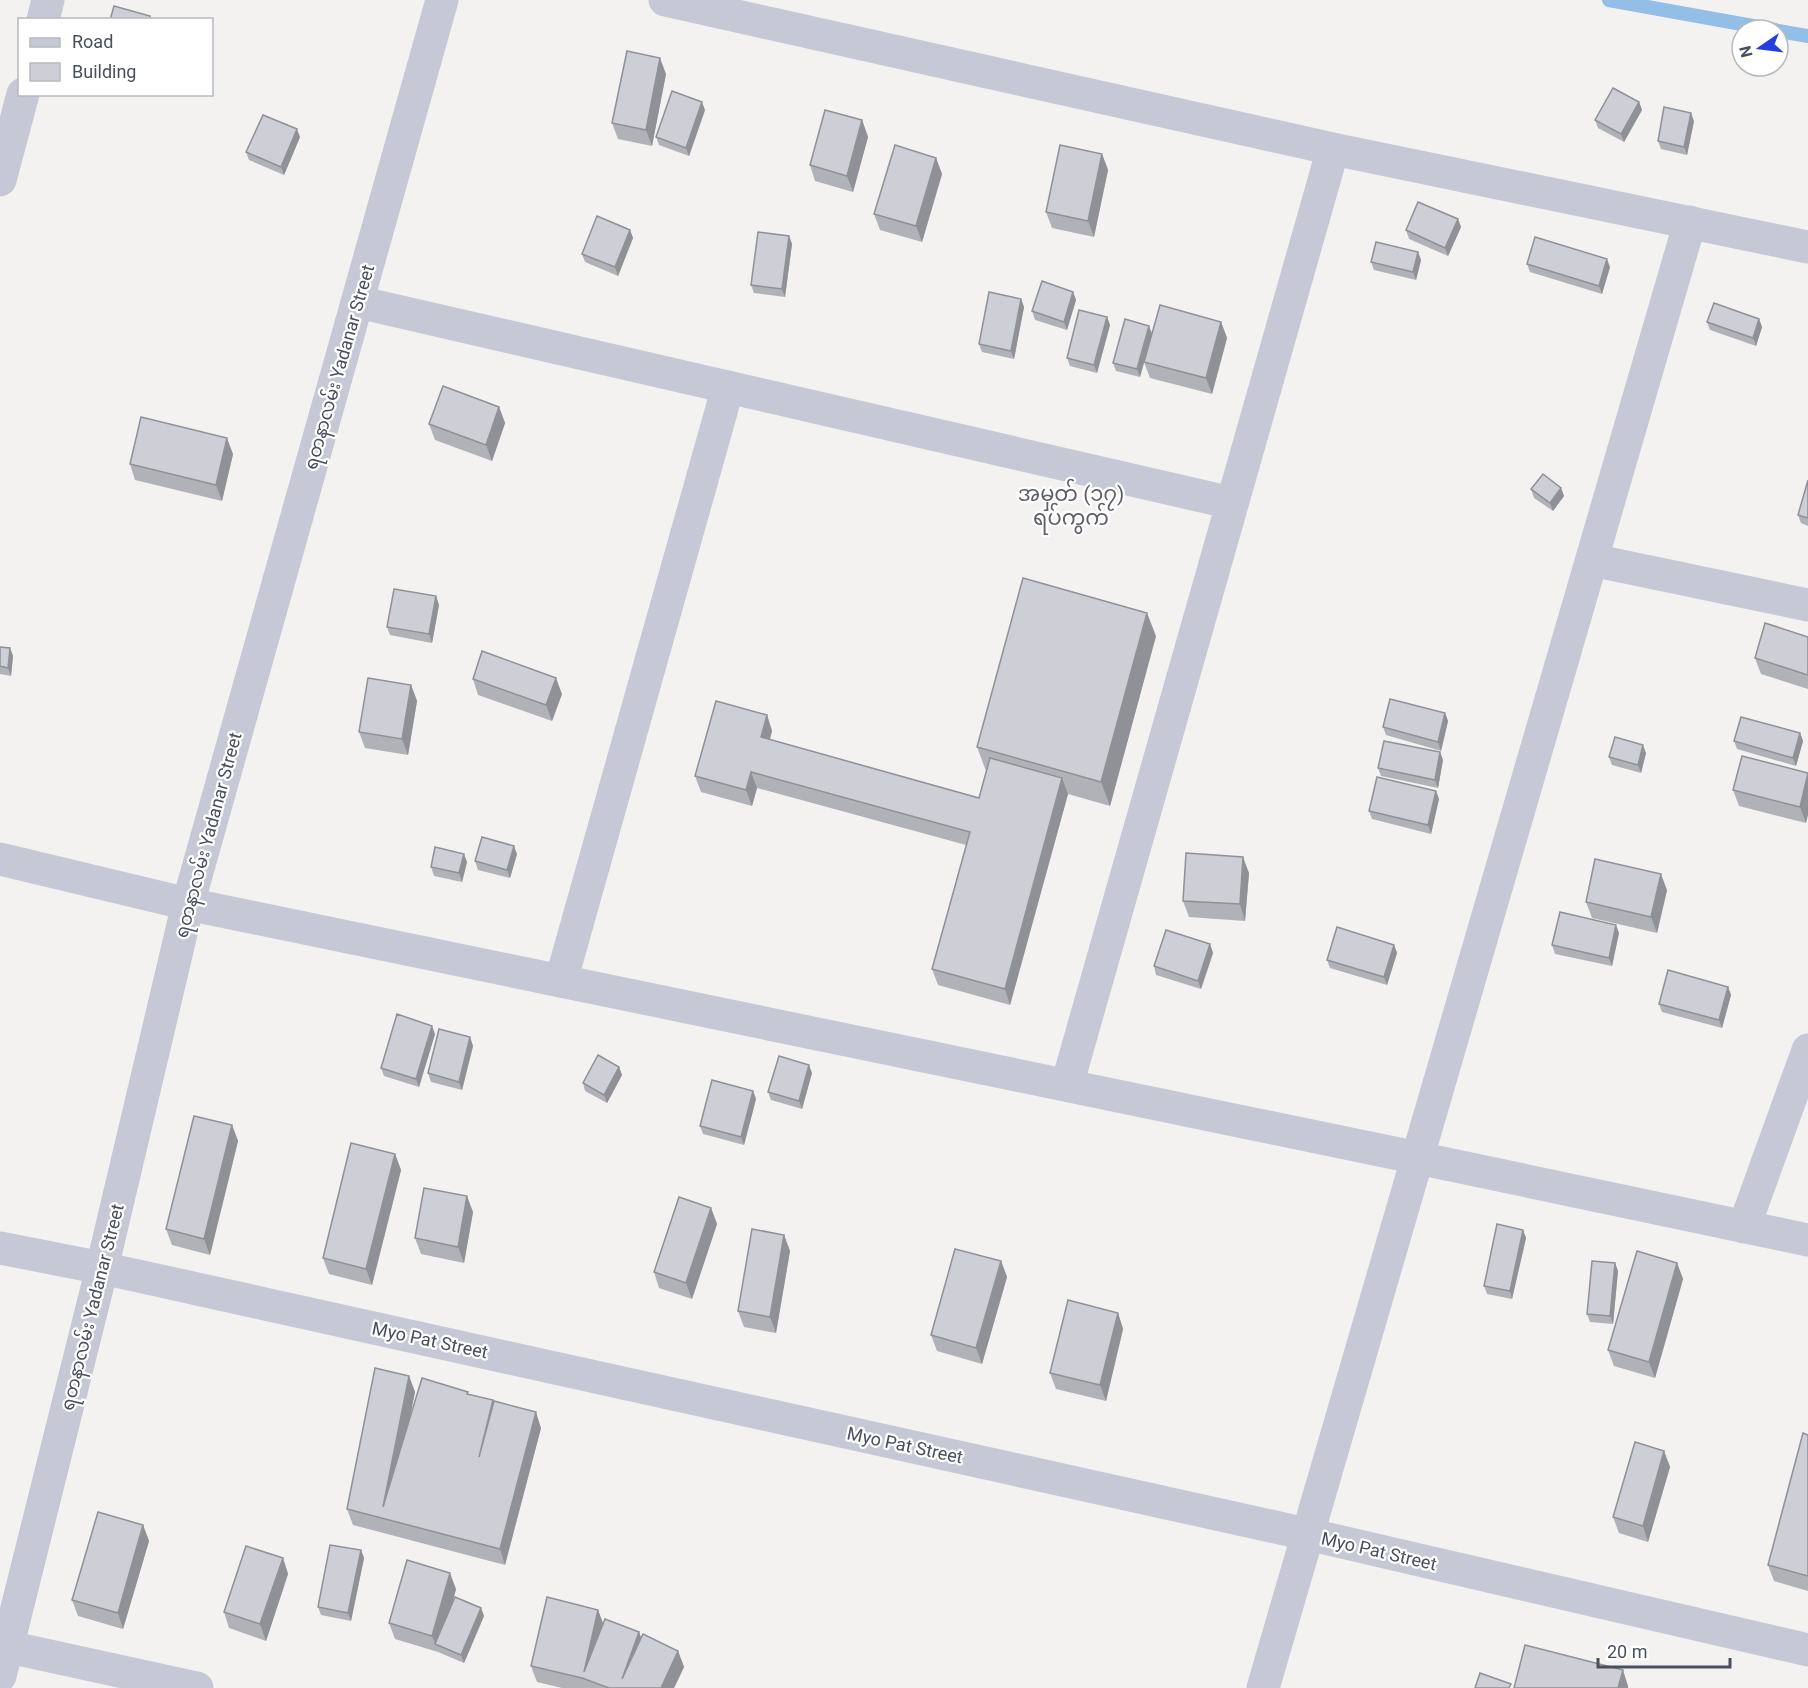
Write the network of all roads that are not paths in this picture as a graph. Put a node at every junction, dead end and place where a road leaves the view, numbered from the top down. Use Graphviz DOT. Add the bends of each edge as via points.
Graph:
graph roads {
  1 [pos="48,0"];
  2 [pos="442,0"];
  3 [pos="665,0"];
  4 [pos="43,18"];
  5 [pos="22,96"];
  6 [pos="1333,149"];
  7 [pos="0,180"];
  8 [pos="1690,222"];
  9 [pos="1808,247"];
  10 [pos="358,302"];
  11 [pos="728,387"];
  12 [pos="1232,503"];
  13 [pos="1592,560"];
  14 [pos="1808,605"];
  15 [pos="0,859"];
  16 [pos="188,904"];
  17 [pos="561,981"];
  18 [pos="1808,1050"];
  19 [pos="1067,1085"];
  20 [pos="1418,1158"];
  21 [pos="1744,1227"];
  22 [pos="1808,1240"];
  23 [pos="0,1248"];
  24 [pos="102,1268"];
  25 [pos="1307,1534"];
  26 [pos="1808,1650"];
  27 [pos="3,1656"];
  28 [pos="197,1688"];
  29 [pos="1263,1688"];
  1 -- 4 [label="street"];
  2 -- 10 [label="street, ရတနာလမ်း Yadanar Street"];
  3 -- 6 [label="street"];
  5 -- 7 [label="street"];
  6 -- 8 [label="street"];
  6 -- 12 [label="street"];
  8 -- 9 [label="street"];
  8 -- 13 [label="street"];
  10 -- 11 [label="street"];
  10 -- 16 [label="street, ရတနာလမ်း Yadanar Street"];
  11 -- 12 [label="street"];
  11 -- 17 [label="street"];
  12 -- 19 [label="street"];
  13 -- 14 [label="street"];
  13 -- 20 [label="street"];
  15 -- 16 [label="street"];
  16 -- 17 [label="street"];
  16 -- 24 [label="street, ရတနာလမ်း Yadanar Street"];
  17 -- 19 [label="street"];
  18 -- 21 [label="street"];
  19 -- 20 [label="street"];
  20 -- 21 [label="street"];
  20 -- 25 [label="street"];
  21 -- 22 [label="street"];
  23 -- 24 [label="street, Myo Pat Street"];
  24 -- 25 [label="street, Myo Pat Street"];
  24 -- 27 [label="street, ရတနာလမ်း Yadanar Street"];
  25 -- 26 [label="street, Myo Pat Street"];
  25 -- 29 [label="street"];
  27 -- 28 [label="street"];
}
